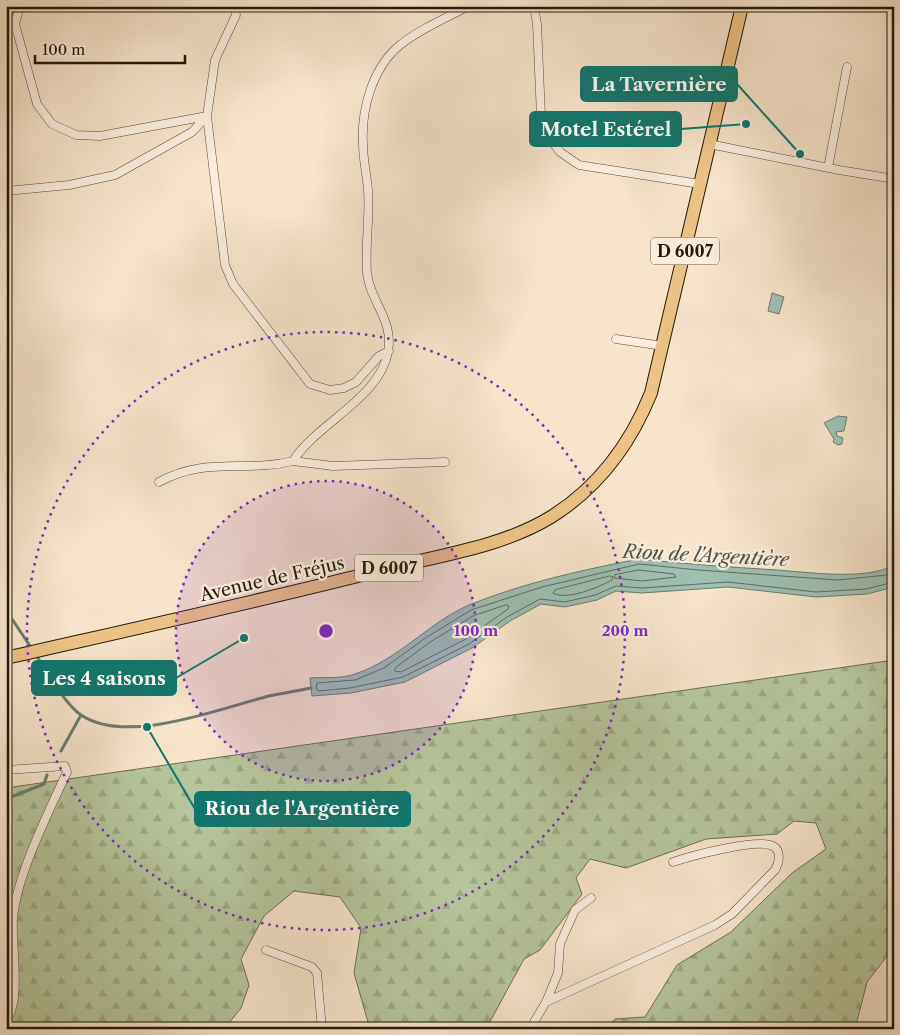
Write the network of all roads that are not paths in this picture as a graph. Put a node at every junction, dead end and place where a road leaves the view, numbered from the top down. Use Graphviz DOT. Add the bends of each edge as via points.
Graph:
graph roads {
  1 [pos="20,6"];
  2 [pos="234,6"];
  3 [pos="469,6"];
  4 [pos="534,6"];
  5 [pos="742,6"];
  6 [pos="846,66"];
  7 [pos="207,116"];
  8 [pos="709,144"];
  9 [pos="828,168"];
  10 [pos="894,179"];
  11 [pos="700,184"];
  12 [pos="6,191"];
  13 [pos="616,339"];
  14 [pos="664,346"];
  15 [pos="388,351"];
  16 [pos="293,461"];
  17 [pos="445,462"];
  18 [pos="159,482"];
  19 [pos="9,658"];
  20 [pos="6,770"];
  21 [pos="673,862"];
  22 [pos="591,898"];
  23 [pos="266,950"];
  24 [pos="546,1002"];
  25 [pos="6,1020"];
  26 [pos="322,1029"];
  27 [pos="530,1029"];
  1 -- 7 [label="street" via="15,24 37,104 52,124 76,135 100,136"];
  2 -- 7 [label="street" via="236,15 215,60"];
  3 -- 15 [label="street" via="399,46 380,68 370,90 363,144 368,191 367,273 372,292 385,316"];
  4 -- 11 [label="street" via="541,116 548,136 560,152 579,165"];
  5 -- 8 [label="main road, Avenue de Fréjus / D 6007"];
  6 -- 9 [label="street"];
  7 -- 12 [label="street" via="192,132 115,176 69,185"];
  7 -- 15 [label="street" via="225,265 233,284 298,369 310,384 319,388 344,388 356,382 379,356"];
  8 -- 9 [label="street"];
  8 -- 11 [label="main road, Avenue de Fréjus / D 6007"];
  9 -- 10 [label="street"];
  11 -- 14 [label="main road, Avenue de Fréjus / D 6007"];
  13 -- 14 [label="street"];
  14 -- 19 [label="main road, Avenue de Fréjus / D 6007" via="651,393 630,438 594,484 550,517 467,549"];
  15 -- 16 [label="street" via="378,376 351,405 301,448"];
  16 -- 17 [label="street" via="333,466"];
  16 -- 18 [label="street" via="277,465 220,464 176,472"];
  20 -- 25 [label="street" via="65,766 67,772 16,895 13,921 15,980 13,1001"];
  21 -- 24 [label="street" via="728,848 767,845 774,846 779,862 732,914 715,925"];
  22 -- 24 [label="street" via="575,910 560,944 558,973"];
  23 -- 26 [label="street" via="312,966 317,972"];
  24 -- 27 [label="street"];
}
